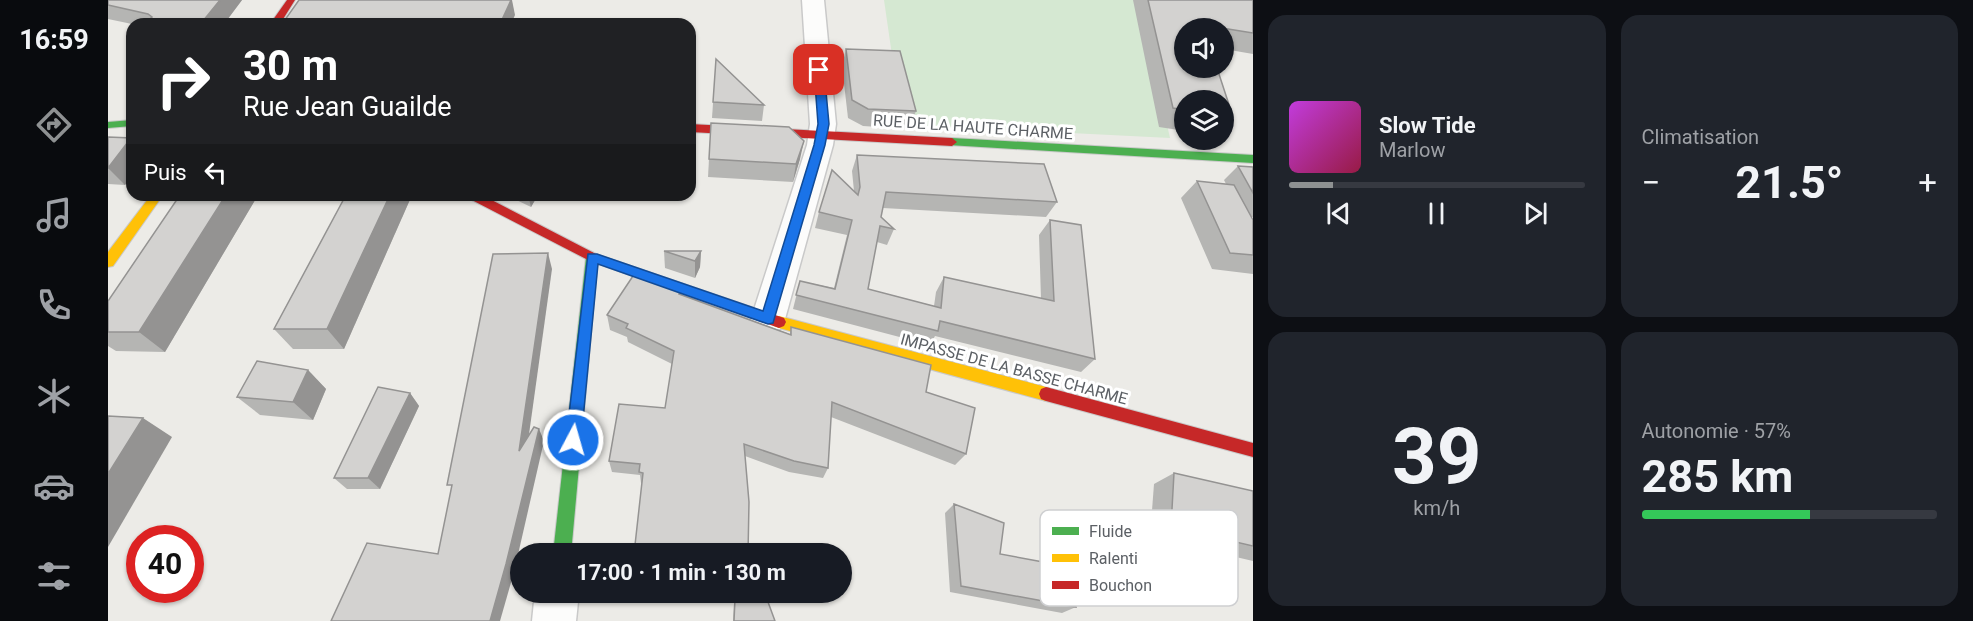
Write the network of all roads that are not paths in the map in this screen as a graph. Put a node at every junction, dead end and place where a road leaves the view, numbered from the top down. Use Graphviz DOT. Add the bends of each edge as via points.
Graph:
graph roads {
  1 [pos="291,0"];
  2 [pos="813,0"];
  3 [pos="279,18"];
  4 [pos="126,124"];
  5 [pos="108,125"];
  6 [pos="696,128"];
  7 [pos="822,134"];
  8 [pos="1253,159"];
  9 [pos="153,201"];
  10 [pos="484,201"];
  11 [pos="592,257"];
  12 [pos="108,262"];
  13 [pos="768,319"];
  14 [pos="1253,450"];
  15 [pos="563,543"];
  16 [pos="556,603"];
  17 [pos="555,621"];
  1 -- 3 [label="street"];
  2 -- 7 [label="street"];
  4 -- 5 [label="street"];
  6 -- 7 [label="street, RUE DE LA HAUTE CHARME"];
  7 -- 8 [label="street, RUE DE LA HAUTE CHARME"];
  7 -- 13 [label="street"];
  9 -- 12 [label="street"];
  10 -- 11 [label="street, IMPASSE DE LA BASSE CHARME"];
  11 -- 13 [label="street, IMPASSE DE LA BASSE CHARME"];
  11 -- 15 [label="street"];
  13 -- 14 [label="street, IMPASSE DE LA BASSE CHARME"];
  16 -- 17 [label="street"];
}
